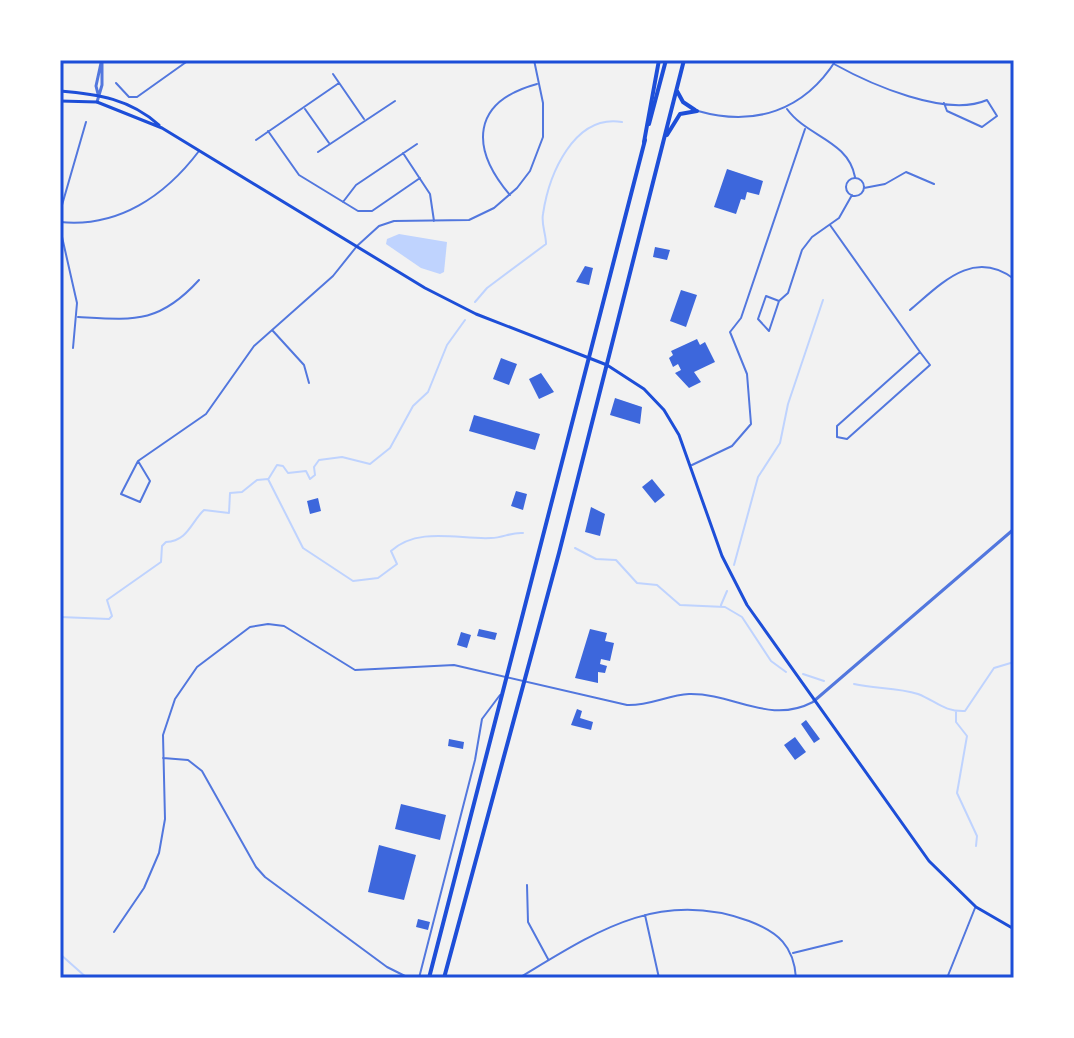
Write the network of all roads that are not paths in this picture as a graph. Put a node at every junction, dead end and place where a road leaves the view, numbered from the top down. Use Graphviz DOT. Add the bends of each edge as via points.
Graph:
graph roads {
  1 [pos="102,60"];
  2 [pos="189,60"];
  3 [pos="534,60"];
  4 [pos="659,60"];
  5 [pos="666,60"];
  6 [pos="684,60"];
  7 [pos="835,62"];
  8 [pos="333,74"];
  9 [pos="116,83"];
  10 [pos="339,83"];
  11 [pos="538,84"];
  12 [pos="676,89"];
  13 [pos="60,91"];
  14 [pos="98,94"];
  15 [pos="60,101"];
  16 [pos="395,101"];
  17 [pos="97,102"];
  18 [pos="944,103"];
  19 [pos="304,108"];
  20 [pos="786,108"];
  21 [pos="697,111"];
  22 [pos="365,120"];
  23 [pos="86,122"];
  24 [pos="162,128"];
  25 [pos="805,129"];
  26 [pos="268,131"];
  27 [pos="256,140"];
  28 [pos="644,142"];
  29 [pos="329,144"];
  30 [pos="417,144"];
  31 [pos="663,144"];
  32 [pos="199,150"];
  33 [pos="318,152"];
  34 [pos="403,153"];
  35 [pos="855,177"];
  36 [pos="420,178"];
  37 [pos="934,184"];
  38 [pos="864,188"];
  39 [pos="510,195"];
  40 [pos="852,195"];
  41 [pos="342,202"];
  42 [pos="60,212"];
  43 [pos="60,222"];
  44 [pos="434,222"];
  45 [pos="830,225"];
  46 [pos="60,228"];
  47 [pos="357,246"];
  48 [pos="1014,279"];
  49 [pos="199,280"];
  50 [pos="779,301"];
  51 [pos="910,310"];
  52 [pos="78,317"];
  53 [pos="272,330"];
  54 [pos="73,348"];
  55 [pos="920,352"];
  56 [pos="588,357"];
  57 [pos="607,365"];
  58 [pos="309,383"];
  59 [pos="138,461"];
  60 [pos="690,465"];
  61 [pos="1014,529"];
  62 [pos="506,677"];
  63 [pos="523,682"];
  64 [pos="501,694"];
  65 [pos="814,701"];
  66 [pos="162,758"];
  67 [pos="527,885"];
  68 [pos="976,907"];
  69 [pos="645,913"];
  70 [pos="1014,929"];
  71 [pos="114,932"];
  72 [pos="842,941"];
  73 [pos="792,953"];
  74 [pos="548,960"];
  75 [pos="409,978"];
  76 [pos="419,978"];
  77 [pos="429,978"];
  78 [pos="444,978"];
  79 [pos="519,978"];
  80 [pos="659,978"];
  81 [pos="796,978"];
  82 [pos="947,978"];
  1 -- 14 [label="street"];
  2 -- 9 [label="street" via="137,97 129,97"];
  3 -- 11 [label="street"];
  4 -- 28 [label="main road"];
  5 -- 28 [label="main road"];
  6 -- 12 [label="main road"];
  7 -- 18 [label="street" via="875,84"];
  7 -- 20 [label="street"];
  8 -- 10 [label="street"];
  10 -- 19 [label="street"];
  10 -- 22 [label="street"];
  11 -- 39 [label="street" via="544,117 541,145 530,171"];
  11 -- 39 [label="street" via="495,105 483,125 489,168"];
  12 -- 21 [label="main road"];
  12 -- 31 [label="main road"];
  13 -- 14 [label="main road"];
  14 -- 17 [label="street"];
  14 -- 24 [label="main road" via="131,105"];
  15 -- 17 [label="main road"];
  16 -- 22 [label="street"];
  17 -- 24 [label="main road"];
  18 -- 18 [label="street" via="987,100 997,116 982,127 947,111"];
  19 -- 26 [label="street"];
  19 -- 29 [label="street"];
  20 -- 21 [label="street" via="739,119"];
  20 -- 25 [label="street"];
  21 -- 31 [label="main road" via="677,117"];
  22 -- 29 [label="street"];
  23 -- 42 [label="street"];
  24 -- 32 [label="main road"];
  25 -- 35 [label="street" via="839,148"];
  25 -- 60 [label="street" via="741,318 730,332 747,374 751,424 732,446"];
  26 -- 27 [label="street"];
  26 -- 41 [label="street" via="299,175"];
  28 -- 56 [label="main road"];
  29 -- 33 [label="street"];
  30 -- 34 [label="street"];
  31 -- 57 [label="main road"];
  32 -- 43 [label="street" via="177,177 141,205 101,220"];
  32 -- 47 [label="main road"];
  34 -- 36 [label="street"];
  34 -- 41 [label="street" via="356,185"];
  35 -- 38 [label="street"];
  35 -- 40 [label="street" via="845,186"];
  36 -- 41 [label="street" via="368,212"];
  36 -- 44 [label="street" via="433,203"];
  37 -- 38 [label="street" via="906,172"];
  38 -- 40 [label="street" via="860,195"];
  39 -- 44 [label="street" via="469,220"];
  40 -- 45 [label="street"];
  44 -- 47 [label="street" via="394,221 379,226"];
  45 -- 50 [label="street" via="802,250 788,293"];
  45 -- 55 [label="street"];
  46 -- 52 [label="street"];
  47 -- 53 [label="street" via="333,276"];
  47 -- 56 [label="main road" via="462,308"];
  48 -- 51 [label="street" via="988,266 967,268"];
  49 -- 52 [label="street" via="176,304 157,314 135,319"];
  50 -- 50 [label="street" via="774,316 769,331 758,319 766,296"];
  52 -- 54 [label="street"];
  53 -- 58 [label="street" via="304,365"];
  53 -- 59 [label="street" via="247,354 206,414"];
  55 -- 55 [label="street" via="837,426 837,437 847,439 930,365"];
  56 -- 57 [label="main road"];
  56 -- 62 [label="main road"];
  57 -- 60 [label="main road" via="656,401 679,435"];
  57 -- 63 [label="main road"];
  59 -- 59 [label="street" via="150,481 140,502 121,494"];
  60 -- 65 [label="main road" via="732,579"];
  61 -- 65 [label="street"];
  62 -- 63 [label="street"];
  62 -- 64 [label="main road"];
  62 -- 66 [label="street" via="454,665 355,670 294,631 260,624 215,650 188,677 167,717"];
  63 -- 65 [label="street" via="627,705 692,694 771,712"];
  63 -- 78 [label="main road"];
  64 -- 76 [label="street" via="482,719"];
  64 -- 77 [label="main road"];
  65 -- 68 [label="main road" via="922,852"];
  66 -- 71 [label="street" via="165,819 159,853 144,888"];
  66 -- 75 [label="street" via="198,766 270,882"];
  67 -- 74 [label="street" via="528,922"];
  68 -- 70 [label="main road"];
  68 -- 82 [label="street"];
  69 -- 73 [label="street" via="688,909 725,914 771,931"];
  69 -- 74 [label="street"];
  69 -- 80 [label="street"];
  72 -- 73 [label="street"];
  73 -- 81 [label="street"];
  74 -- 79 [label="street"];
}
